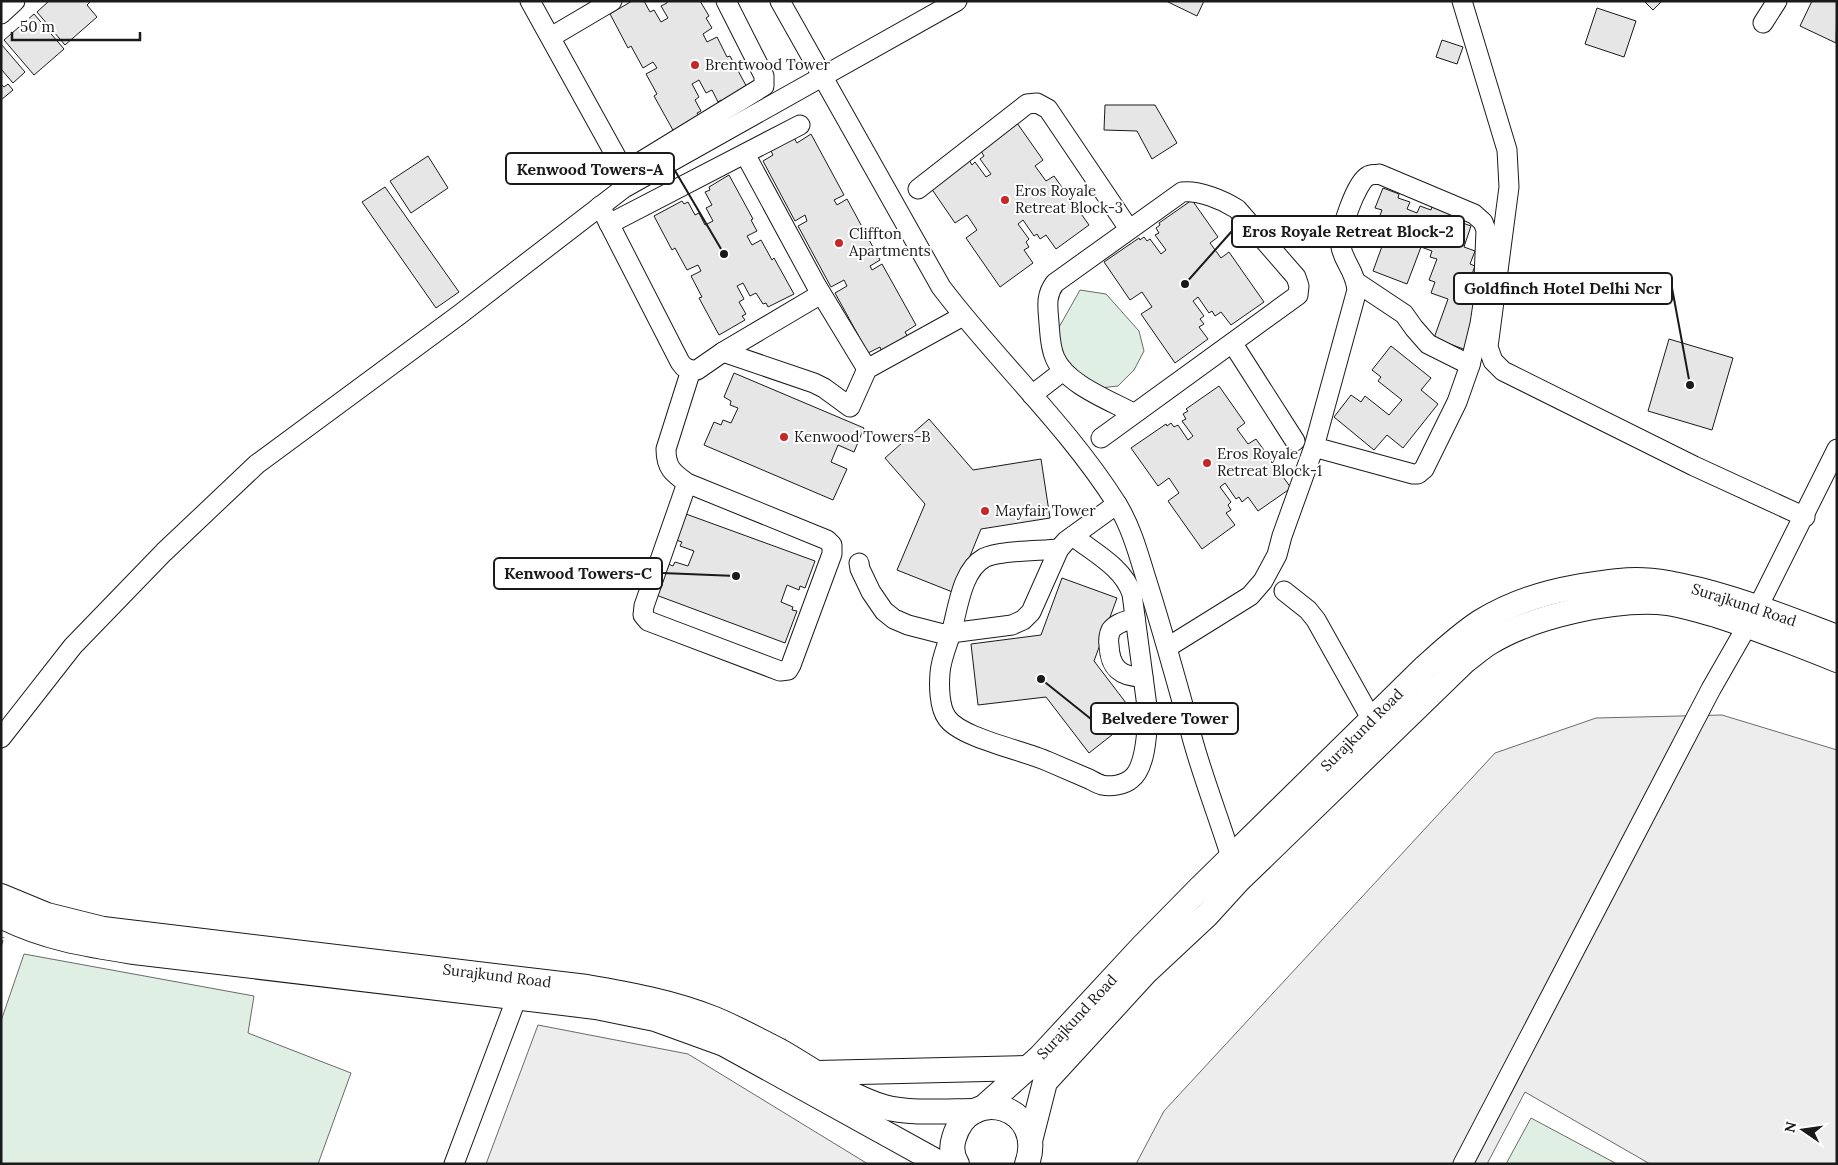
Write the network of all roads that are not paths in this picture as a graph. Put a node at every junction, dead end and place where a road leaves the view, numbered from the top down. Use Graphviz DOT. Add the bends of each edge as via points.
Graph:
graph roads {
  1 [pos="15,1"];
  2 [pos="530,1"];
  3 [pos="612,1"];
  4 [pos="726,1"];
  5 [pos="780,1"];
  6 [pos="957,1"];
  7 [pos="1462,1"];
  8 [pos="1777,1"];
  9 [pos="1,14"];
  10 [pos="1763,24"];
  11 [pos="551,37"];
  12 [pos="823,77"];
  13 [pos="800,125"];
  14 [pos="745,154"];
  15 [pos="918,189"];
  16 [pos="600,206"];
  17 [pos="609,224"];
  18 [pos="1129,229"];
  19 [pos="1356,282"];
  20 [pos="821,294"];
  21 [pos="962,316"];
  22 [pos="1233,344"];
  23 [pos="723,352"];
  24 [pos="1470,365"];
  25 [pos="867,369"];
  26 [pos="691,370"];
  27 [pos="1063,371"];
  28 [pos="1032,395"];
  29 [pos="1134,414"];
  30 [pos="1101,438"];
  31 [pos="1295,441"];
  32 [pos="1314,447"];
  33 [pos="1837,449"];
  34 [pos="687,483"];
  35 [pos="1117,504"];
  36 [pos="1804,516"];
  37 [pos="1073,536"];
  38 [pos="1059,549"];
  39 [pos="859,563"];
  40 [pos="1284,591"];
  41 [pos="1753,616"];
  42 [pos="1135,618"];
  43 [pos="951,633"];
  44 [pos="1837,638"];
  45 [pos="1168,647"];
  46 [pos="1837,660"];
  47 [pos="1143,677"];
  48 [pos="1372,720"];
  49 [pos="1,738"];
  50 [pos="1231,857"];
  51 [pos="1238,881"];
  52 [pos="1,896"];
  53 [pos="1,916"];
  54 [pos="519,988"];
  55 [pos="1029,1068"];
  56 [pos="817,1073"];
  57 [pos="980,1109"];
  58 [pos="1031,1137"];
  59 [pos="454,1164"];
  60 [pos="941,1164"];
  61 [pos="957,1164"];
  62 [pos="1027,1164"];
  63 [pos="1463,1164"];
  1 -- 9 [label="street"];
  2 -- 11 [label="street"];
  3 -- 11 [label="street"];
  4 -- 11 [label="street" via="764,76 764,86 630,170 623,169"];
  5 -- 12 [label="street"];
  6 -- 12 [label="street"];
  7 -- 36 [label="street" via="1507,150 1509,167 1488,347 1492,361 1503,370 1694,466"];
  8 -- 10 [label="street"];
  12 -- 16 [label="street" via="624,188"];
  12 -- 21 [label="street" via="941,287"];
  13 -- 14 [label="street"];
  14 -- 17 [label="street"];
  14 -- 20 [label="street"];
  15 -- 18 [label="street" via="1027,104 1037,104 1048,110"];
  16 -- 17 [label="street"];
  16 -- 49 [label="street" via="258,464 164,552 73,646"];
  17 -- 26 [label="street" via="680,362"];
  18 -- 22 [label="street" via="1182,192 1198,193 1237,209 1296,277 1298,295"];
  18 -- 27 [label="street" via="1049,290 1047,300 1052,345"];
  19 -- 24 [label="street" via="1404,314 1428,344"];
  19 -- 24 [label="street" via="1341,249 1340,238 1361,182 1368,175 1379,174 1474,214 1486,230 1483,304"];
  19 -- 32 [label="street" via="1354,302"];
  20 -- 23 [label="street"];
  20 -- 25 [label="street"];
  21 -- 25 [label="street"];
  21 -- 28 [label="street"];
  22 -- 29 [label="street"];
  22 -- 31 [label="street"];
  23 -- 25 [label="street" via="814,383 850,407"];
  23 -- 26 [label="street" via="697,370"];
  24 -- 32 [label="street" via="1458,402 1424,469 1418,474"];
  26 -- 34 [label="street" via="666,449 672,473"];
  27 -- 28 [label="street"];
  27 -- 29 [label="street" via="1074,381"];
  28 -- 35 [label="street" via="1079,451"];
  29 -- 30 [label="street"];
  32 -- 45 [label="street" via="1277,555 1264,581 1250,596"];
  33 -- 36 [label="street"];
  34 -- 34 [label="street" via="643,615 648,621 780,671 788,670 832,554 832,545 827,540"];
  35 -- 37 [label="street"];
  35 -- 45 [label="street" via="1132,534"];
  36 -- 41 [label="street"];
  37 -- 38 [label="street"];
  37 -- 42 [label="street" via="1122,574 1132,594"];
  38 -- 43 [label="street" via="1031,612 1023,620 1012,625"];
  38 -- 43 [label="street" via="996,554 984,558 972,570 962,592"];
  39 -- 43 [label="street" via="871,592 894,620 943,634"];
  40 -- 48 [label="street" via="1316,620"];
  41 -- 44 [label="main road, Surajkund Road"];
  41 -- 46 [label="main road, Surajkund Road"];
  41 -- 48 [label="main road, Surajkund Road" via="1678,585 1654,580 1603,582 1559,590 1532,598 1480,622 1424,668"];
  41 -- 51 [label="main road, Surajkund Road" via="1668,603 1619,604 1557,616 1490,643 1465,661"];
  41 -- 63 [label="street" via="1711,689"];
  42 -- 47 [label="street"];
  42 -- 47 [label="street" via="1119,623 1110,631 1109,657 1121,673"];
  43 -- 47 [label="street" via="940,673 942,710 947,718 955,726 974,735 1102,785 1117,786 1132,779 1141,765 1148,714"];
  45 -- 50 [label="street" via="1206,787"];
  48 -- 50 [label="main road, Surajkund Road"];
  50 -- 51 [label="street"];
  50 -- 55 [label="main road, Surajkund Road"];
  51 -- 58 [label="main road, Surajkund Road" via="1146,972 1045,1082"];
  52 -- 54 [label="main road, Surajkund Road" via="47,915 103,929"];
  53 -- 54 [label="main road, Surajkund Road" via="83,944 134,952"];
  54 -- 56 [label="main road, Surajkund Road" via="613,991 687,1010 744,1033"];
  54 -- 59 [label="street"];
  54 -- 60 [label="main road, Surajkund Road" via="655,1019 693,1031 774,1070"];
  55 -- 56 [label="main road"];
  55 -- 57 [label="main road, Surajkund Road"];
  56 -- 57 [label="main road, Surajkund Road" via="884,1107 922,1111"];
  57 -- 58 [label="main road" via="996,1107 1007,1110 1018,1117"];
  57 -- 61 [label="main road" via="964,1118 957,1128 952,1144"];
  58 -- 62 [label="main road, Surajkund Road"];
}
